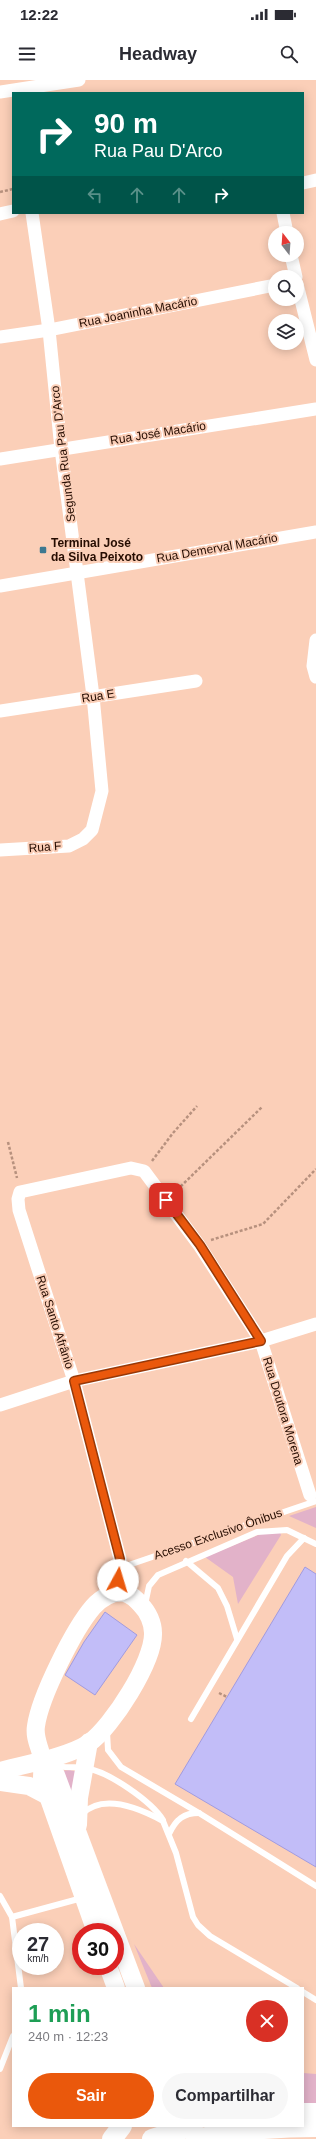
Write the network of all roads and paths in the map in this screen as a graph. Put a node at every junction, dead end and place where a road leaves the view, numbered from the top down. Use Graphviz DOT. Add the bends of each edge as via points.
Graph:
graph roads {
  1 [pos="79,80"];
  2 [pos="0,92"];
  3 [pos="316,180"];
  4 [pos="304,183"];
  5 [pos="12,189"];
  6 [pos="0,192"];
  7 [pos="12,211"];
  8 [pos="0,214"];
  9 [pos="32,214"];
  10 [pos="283,214"];
  11 [pos="286,226"];
  12 [pos="268,286"];
  13 [pos="302,306"];
  14 [pos="48,330"];
  15 [pos="0,337"];
  16 [pos="316,360"];
  17 [pos="316,409"];
  18 [pos="60,448"];
  19 [pos="0,459"];
  20 [pos="316,532"];
  21 [pos="78,572"];
  22 [pos="0,586"];
  23 [pos="316,640"];
  24 [pos="316,677"];
  25 [pos="196,681"];
  26 [pos="93,696"];
  27 [pos="0,711"];
  28 [pos="102,791"];
  29 [pos="0,850"];
  30 [pos="197,1106"];
  31 [pos="262,1107"];
  32 [pos="8,1142"];
  33 [pos="316,1168"];
  34 [pos="144,1171"];
  35 [pos="20,1192"];
  36 [pos="166,1200"];
  37 [pos="200,1245"];
  38 [pos="316,1324"];
  39 [pos="261,1341"];
  40 [pos="74,1381"];
  41 [pos="0,1405"];
  42 [pos="313,1498"];
  43 [pos="304,1538"];
  44 [pos="316,1544"];
  45 [pos="186,1561"];
  46 [pos="120,1568"];
  47 [pos="116,1593"];
  48 [pos="144,1609"];
  49 [pos="237,1639"];
  50 [pos="191,1719"];
  51 [pos="107,1725"];
  52 [pos="37,1742"];
  53 [pos="89,1742"];
  54 [pos="61,1754"];
  55 [pos="42,1759"];
  56 [pos="84,1768"];
  57 [pos="0,1771"];
  58 [pos="0,1782"];
  59 [pos="48,1796"];
  60 [pos="199,1813"];
  61 [pos="78,1818"];
  62 [pos="163,1821"];
  63 [pos="169,1834"];
  64 [pos="79,1838"];
  65 [pos="316,1886"];
  66 [pos="0,1896"];
  67 [pos="84,1898"];
  68 [pos="12,1917"];
  69 [pos="93,1923"];
  70 [pos="111,1975"];
  71 [pos="21,1987"];
  72 [pos="116,1987"];
  73 [pos="136,1987"];
  74 [pos="295,1987"];
  75 [pos="304,1993"];
  76 [pos="316,2000"];
  77 [pos="12,2039"];
  78 [pos="0,2069"];
  79 [pos="316,2113"];
  80 [pos="304,2120"];
  81 [pos="304,2125"];
  82 [pos="121,2127"];
  83 [pos="283,2127"];
  84 [pos="316,2127"];
  85 [pos="187,2131"];
  86 [pos="248,2135"];
  87 [pos="218,2137"];
  88 [pos="112,2139"];
  89 [pos="152,2139"];
  1 -- 2 [label="street"];
  3 -- 4 [label="street"];
  5 -- 6 [label="path"];
  7 -- 8 [label="street"];
  9 -- 14 [label="street, Segunda Rua Pau D'Arco"];
  10 -- 11 [label="street"];
  12 -- 14 [label="street, Rua Joaninha Macário"];
  13 -- 16 [label="street"];
  14 -- 15 [label="street, Rua Joaninha Macário"];
  14 -- 18 [label="street, Segunda Rua Pau D'Arco"];
  17 -- 18 [label="street, Rua José Macário"];
  18 -- 19 [label="street, Rua José Macário"];
  18 -- 21 [label="street, Segunda Rua Pau D'Arco"];
  20 -- 21 [label="street, Rua Demerval Macário"];
  21 -- 22 [label="street, Rua Demerval Macário"];
  21 -- 26 [label="street, Segunda Rua Pau D'Arco"];
  23 -- 24 [label="street" via="313,666"];
  25 -- 26 [label="street, Rua E"];
  26 -- 27 [label="street, Rua E"];
  26 -- 28 [label="street, Segunda Rua Pau D'Arco"];
  28 -- 29 [label="street, Rua F" via="92,830 83,839 70,846"];
  30 -- 34 [label="path"];
  31 -- 36 [label="path"];
  32 -- 35 [label="path"];
  33 -- 37 [label="path" via="263,1224"];
  34 -- 35 [label="street" via="131,1168"];
  34 -- 36 [label="street, Rua Doutora Morena"];
  35 -- 40 [label="street, Rua Santo Afrânio" via="19,1210"];
  36 -- 37 [label="street, Rua Doutora Morena"];
  37 -- 39 [label="street, Rua Doutora Morena"];
  38 -- 39 [label="street"];
  39 -- 40 [label="street"];
  39 -- 42 [label="street, Rua Doutora Morena"];
  40 -- 41 [label="street"];
  40 -- 46 [label="street, Rua Santo Afrânio" via="120,1559"];
  42 -- 46 [label="lane, Acesso Exclusivo Ônibus"];
  43 -- 44 [label="lane, Acesso Exclusivo Ônibus"];
  43 -- 45 [label="lane, Acesso Exclusivo Ônibus" via="287,1530 257,1532"];
  43 -- 49 [label="lane" via="287,1556"];
  45 -- 48 [label="lane, Acesso Exclusivo Ônibus" via="154,1579 149,1586"];
  45 -- 49 [label="lane, Acesso Exclusivo Ônibus" via="218,1588 227,1606"];
  46 -- 47 [label="street, Rua Santo Afrânio"];
  47 -- 48 [label="street" via="124,1593 135,1598"];
  47 -- 52 [label="street" via="105,1597 94,1606 60,1662 47,1689 36,1724"];
  48 -- 51 [label="street" via="151,1621 152,1644 136,1683"];
  49 -- 50 [label="lane"];
  51 -- 53 [label="street"];
  51 -- 60 [label="lane" via="108,1750 115,1762"];
  52 -- 54 [label="street"];
  52 -- 55 [label="street"];
  53 -- 54 [label="street"];
  53 -- 56 [label="street"];
  54 -- 55 [label="street"];
  55 -- 56 [label="lane" via="56,1766"];
  55 -- 57 [label="street"];
  55 -- 59 [label="street" via="42,1779"];
  55 -- 64 [label="street" via="56,1776"];
  56 -- 61 [label="street"];
  56 -- 62 [label="lane" via="104,1774 150,1805"];
  58 -- 59 [label="street" via="29,1786"];
  59 -- 67 [label="street"];
  60 -- 63 [label="lane" via="189,1813 178,1819"];
  60 -- 65 [label="lane"];
  61 -- 62 [label="lane" via="91,1808 112,1804 130,1806"];
  61 -- 64 [label="street"];
  62 -- 63 [label="lane"];
  63 -- 74 [label="lane" via="193,1917 198,1925 210,1936"];
  64 -- 73 [label="street"];
  66 -- 68 [label="lane"];
  67 -- 68 [label="lane"];
  67 -- 69 [label="street"];
  68 -- 71 [label="lane"];
  70 -- 72 [label="street"];
  75 -- 76 [label="lane"];
  77 -- 78 [label="lane"];
  79 -- 80 [label="main road"];
  81 -- 84 [label="main road"];
  82 -- 88 [label="main road"];
  83 -- 86 [label="main road"];
  85 -- 87 [label="main road"];
  85 -- 89 [label="main road"];
  86 -- 87 [label="main road"];
}
